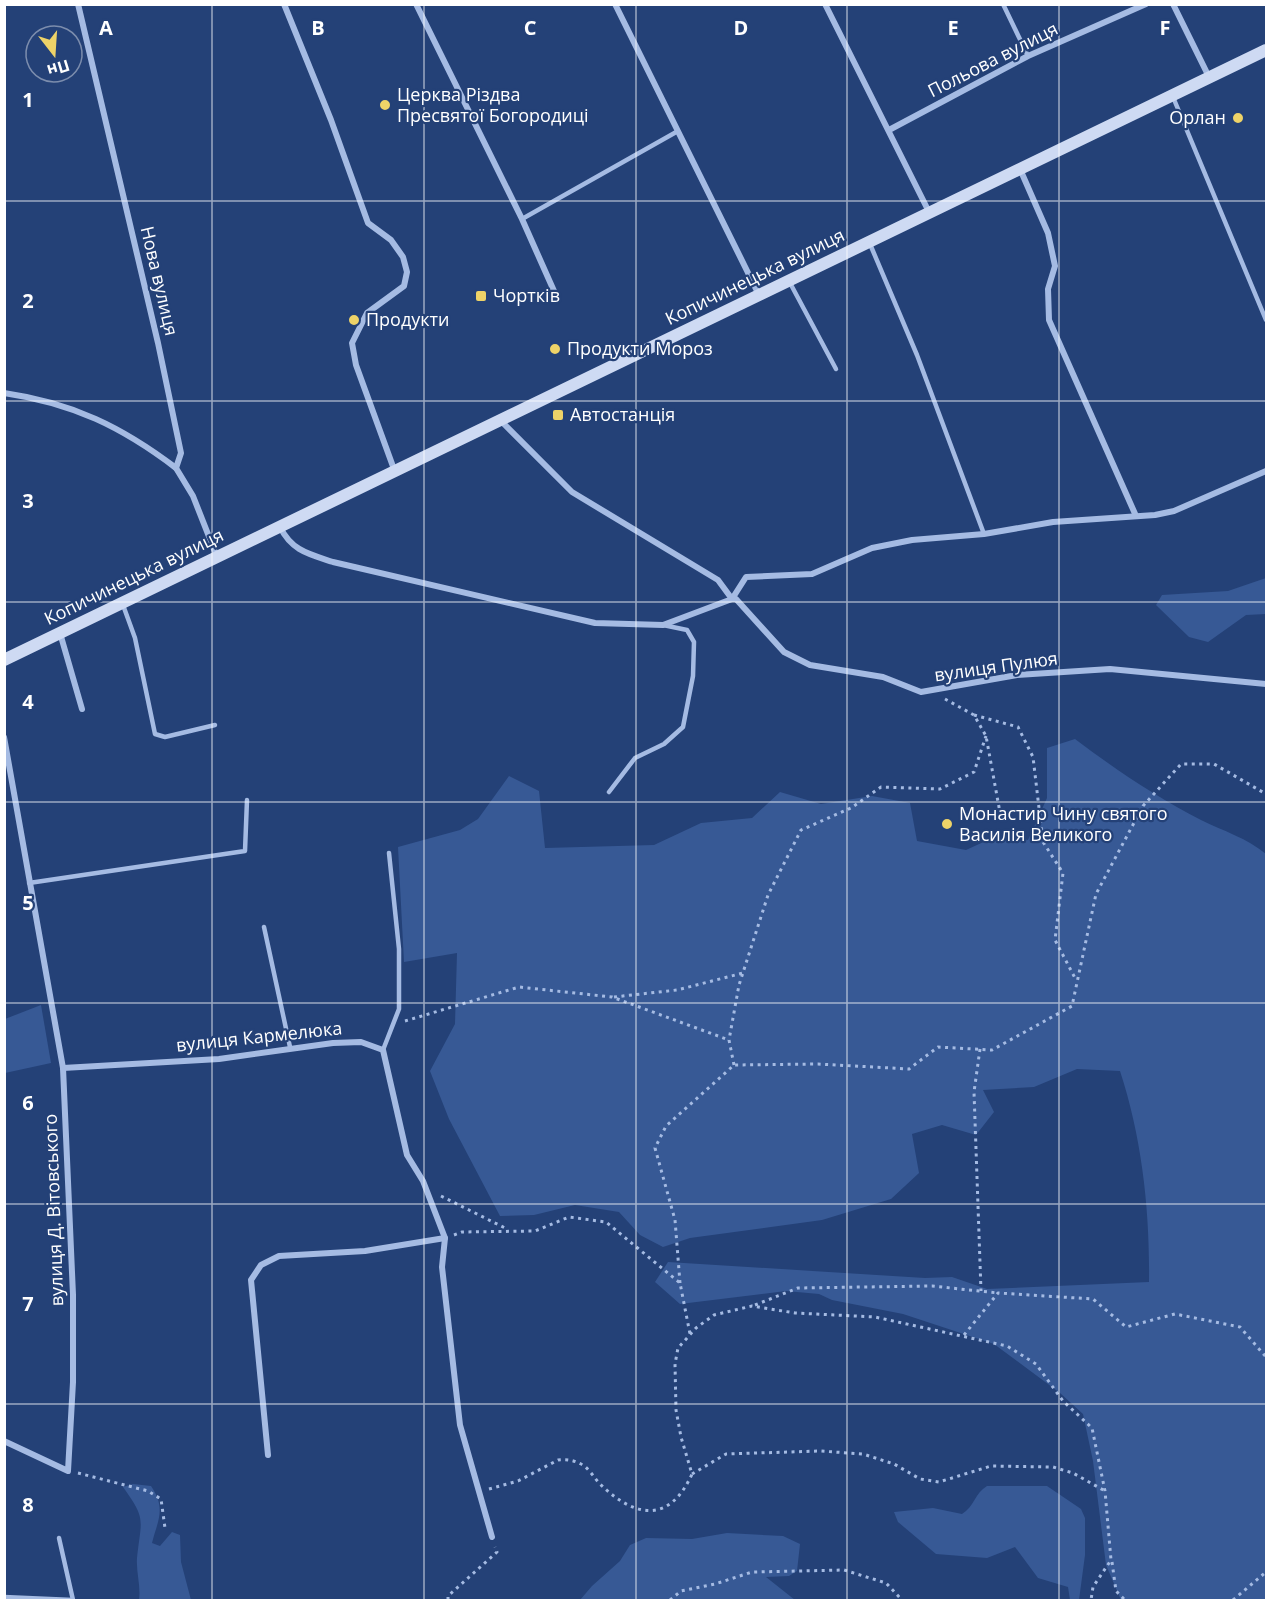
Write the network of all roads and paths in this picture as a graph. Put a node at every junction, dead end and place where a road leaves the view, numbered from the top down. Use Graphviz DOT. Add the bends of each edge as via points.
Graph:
graph roads {
  1 [pos="78,4"];
  2 [pos="284,4"];
  3 [pos="416,4"];
  4 [pos="615,4"];
  5 [pos="825,4"];
  6 [pos="1003,4"];
  7 [pos="1146,4"];
  8 [pos="1173,4"];
  9 [pos="1266,50"];
  10 [pos="1028,56"];
  11 [pos="1209,77"];
  12 [pos="1172,95"];
  13 [pos="889,130"];
  14 [pos="678,131"];
  15 [pos="1020,169"];
  16 [pos="929,212"];
  17 [pos="522,219"];
  18 [pos="868,242"];
  19 [pos="789,280"];
  20 [pos="554,291"];
  21 [pos="759,295"];
  22 [pos="1266,320"];
  23 [pos="836,369"];
  24 [pos="4,393"];
  25 [pos="501,420"];
  26 [pos="176,468"];
  27 [pos="1266,471"];
  28 [pos="394,472"];
  29 [pos="1136,516"];
  30 [pos="280,527"];
  31 [pos="984,534"];
  32 [pos="217,558"];
  33 [pos="732,599"];
  34 [pos="122,603"];
  35 [pos="663,626"];
  36 [pos="60,633"];
  37 [pos="4,660"];
  38 [pos="1266,684"];
  39 [pos="930,691"];
  40 [pos="82,709"];
  41 [pos="974,714"];
  42 [pos="215,725"];
  43 [pos="986,736"];
  44 [pos="4,737"];
  45 [pos="609,792"];
  46 [pos="1266,794"];
  47 [pos="247,800"];
  48 [pos="1001,818"];
  49 [pos="389,853"];
  50 [pos="29,883"];
  51 [pos="264,927"];
  52 [pos="743,973"];
  53 [pos="1076,980"];
  54 [pos="612,997"];
  55 [pos="393,1024"];
  56 [pos="729,1040"];
  57 [pos="290,1047"];
  58 [pos="980,1049"];
  59 [pos="383,1050"];
  60 [pos="734,1065"];
  61 [pos="63,1068"];
  62 [pos="423,1181"];
  63 [pos="509,1230"];
  64 [pos="462,1232"];
  65 [pos="445,1238"];
  66 [pos="680,1283"];
  67 [pos="981,1292"];
  68 [pos="998,1293"];
  69 [pos="752,1306"];
  70 [pos="690,1334"];
  71 [pos="964,1335"];
  72 [pos="1266,1357"];
  73 [pos="4,1442"];
  74 [pos="268,1455"];
  75 [pos="68,1471"];
  76 [pos="692,1474"];
  77 [pos="1105,1491"];
  78 [pos="478,1492"];
  79 [pos="165,1528"];
  80 [pos="492,1537"];
  81 [pos="59,1538"];
  82 [pos="1112,1560"];
  83 [pos="1266,1572"];
  84 [pos="4,1597"];
  85 [pos="73,1600"];
  86 [pos="448,1600"];
  87 [pos="670,1600"];
  88 [pos="902,1600"];
  89 [pos="1091,1600"];
  90 [pos="1125,1600"];
  91 [pos="1233,1600"];
  1 -- 26 [label="street, Нова вулиця" via="158,343 181,453"];
  2 -- 28 [label="street" via="368,223 396,246 406,264 404,286 367,313 352,343 356,365"];
  3 -- 17 [label="street"];
  4 -- 14 [label="street"];
  5 -- 13 [label="street"];
  6 -- 10 [label="lane"];
  7 -- 10 [label="street, Польова вулиця"];
  8 -- 11 [label="street"];
  9 -- 11 [label="main road, Копичинецька вулиця"];
  10 -- 13 [label="street, Польова вулиця"];
  11 -- 12 [label="main road, Копичинецька вулиця"];
  12 -- 15 [label="main road, Копичинецька вулиця"];
  12 -- 22 [label="lane"];
  13 -- 16 [label="street"];
  14 -- 17 [label="lane"];
  14 -- 21 [label="street"];
  15 -- 16 [label="main road, Копичинецька вулиця"];
  15 -- 29 [label="street" via="1048,233 1055,266 1048,289 1048,320"];
  16 -- 18 [label="main road, Копичинецька вулиця"];
  17 -- 20 [label="street"];
  18 -- 19 [label="main road, Копичинецька вулиця"];
  18 -- 31 [label="lane" via="917,355"];
  19 -- 21 [label="main road, Копичинецька вулиця"];
  19 -- 23 [label="lane"];
  21 -- 25 [label="main road, Копичинецька вулиця"];
  24 -- 26 [label="street" via="58,404 111,425"];
  25 -- 28 [label="main road, Копичинецька вулиця"];
  25 -- 33 [label="street, вулиця Пулюя" via="572,492 718,580"];
  26 -- 32 [label="street" via="193,496"];
  27 -- 29 [label="street" via="1174,511"];
  28 -- 30 [label="main road, Копичинецька вулиця"];
  29 -- 31 [label="street" via="1053,522"];
  30 -- 32 [label="main road, Копичинецька вулиця"];
  30 -- 35 [label="street" via="294,547 333,562 595,623"];
  31 -- 33 [label="street" via="872,548 812,574 746,577"];
  32 -- 34 [label="main road, Копичинецька вулиця"];
  33 -- 35 [label="street"];
  33 -- 39 [label="street, вулиця Пулюя" via="784,652 810,665 883,677 921,692"];
  34 -- 36 [label="main road, Копичинецька вулиця"];
  34 -- 42 [label="lane" via="135,638 155,734 165,737"];
  35 -- 45 [label="lane" via="687,630 694,642 693,676 683,727 664,744 635,758"];
  36 -- 37 [label="main road, Копичинецька вулиця"];
  36 -- 40 [label="street"];
  38 -- 39 [label="street, вулиця Пулюя" via="1110,669 1017,675"];
  39 -- 41 [label="path"];
  41 -- 43 [label="path"];
  41 -- 53 [label="path" via="1018,727 1033,757 1043,842 1063,873 1054,940"];
  43 -- 48 [label="path"];
  43 -- 52 [label="path" via="974,772 940,789 880,787 851,808 801,830 768,895"];
  44 -- 50 [label="street, вулиця Д. Вітовського"];
  46 -- 53 [label="path" via="1214,764 1181,764 1143,806 1096,894"];
  47 -- 50 [label="lane" via="245,851"];
  49 -- 55 [label="lane" via="399,950 399,1009"];
  50 -- 61 [label="street, вулиця Д. Вітовського"];
  51 -- 57 [label="lane"];
  52 -- 54 [label="path" via="677,990"];
  52 -- 56 [label="path"];
  53 -- 58 [label="path" via="1072,1006 992,1050"];
  54 -- 55 [label="path" via="519,987"];
  54 -- 56 [label="path"];
  55 -- 59 [label="lane"];
  56 -- 60 [label="path"];
  57 -- 59 [label="street, вулиця Кармелюка" via="361,1042"];
  57 -- 61 [label="street, вулиця Кармелюка" via="219,1059"];
  58 -- 60 [label="path" via="938,1047 909,1069"];
  58 -- 67 [label="path" via="974,1092"];
  59 -- 62 [label="street" via="407,1155"];
  60 -- 66 [label="path" via="666,1126 655,1148 675,1220"];
  61 -- 75 [label="street, вулиця Д. Вітовського" via="73,1295"];
  62 -- 63 [label="path" via="447,1201"];
  62 -- 65 [label="street"];
  63 -- 64 [label="path"];
  63 -- 66 [label="path" via="536,1231 570,1217 606,1222"];
  65 -- 74 [label="street" via="365,1251 279,1256 261,1265 251,1280"];
  65 -- 78 [label="street" via="442,1267 460,1425"];
  66 -- 70 [label="path"];
  67 -- 68 [label="path"];
  67 -- 69 [label="path" via="932,1287 798,1288"];
  68 -- 71 [label="path"];
  68 -- 72 [label="path" via="1093,1299 1126,1327 1174,1314 1240,1327"];
  69 -- 70 [label="path" via="714,1315"];
  69 -- 71 [label="path" via="795,1313 875,1317"];
  70 -- 76 [label="path" via="678,1348 675,1364 676,1410"];
  71 -- 77 [label="path" via="1007,1346 1036,1364 1063,1401 1092,1428"];
  73 -- 75 [label="street"];
  75 -- 79 [label="path" via="148,1491 161,1499"];
  76 -- 77 [label="path" via="726,1454 820,1451 863,1454 894,1464 920,1479 939,1482 991,1466 1053,1467"];
  76 -- 78 [label="path" via="684,1493 671,1506 650,1511 623,1504 585,1466 565,1459 518,1481"];
  77 -- 82 [label="path"];
  78 -- 80 [label="street"];
  80 -- 86 [label="path" via="497,1552"];
  81 -- 85 [label="lane"];
  82 -- 89 [label="path" via="1093,1587"];
  82 -- 90 [label="path" via="1116,1591"];
  83 -- 91 [label="path"];
  84 -- 85 [label="lane"];
  87 -- 88 [label="path" via="681,1591 753,1572 844,1570 886,1582"];
}
